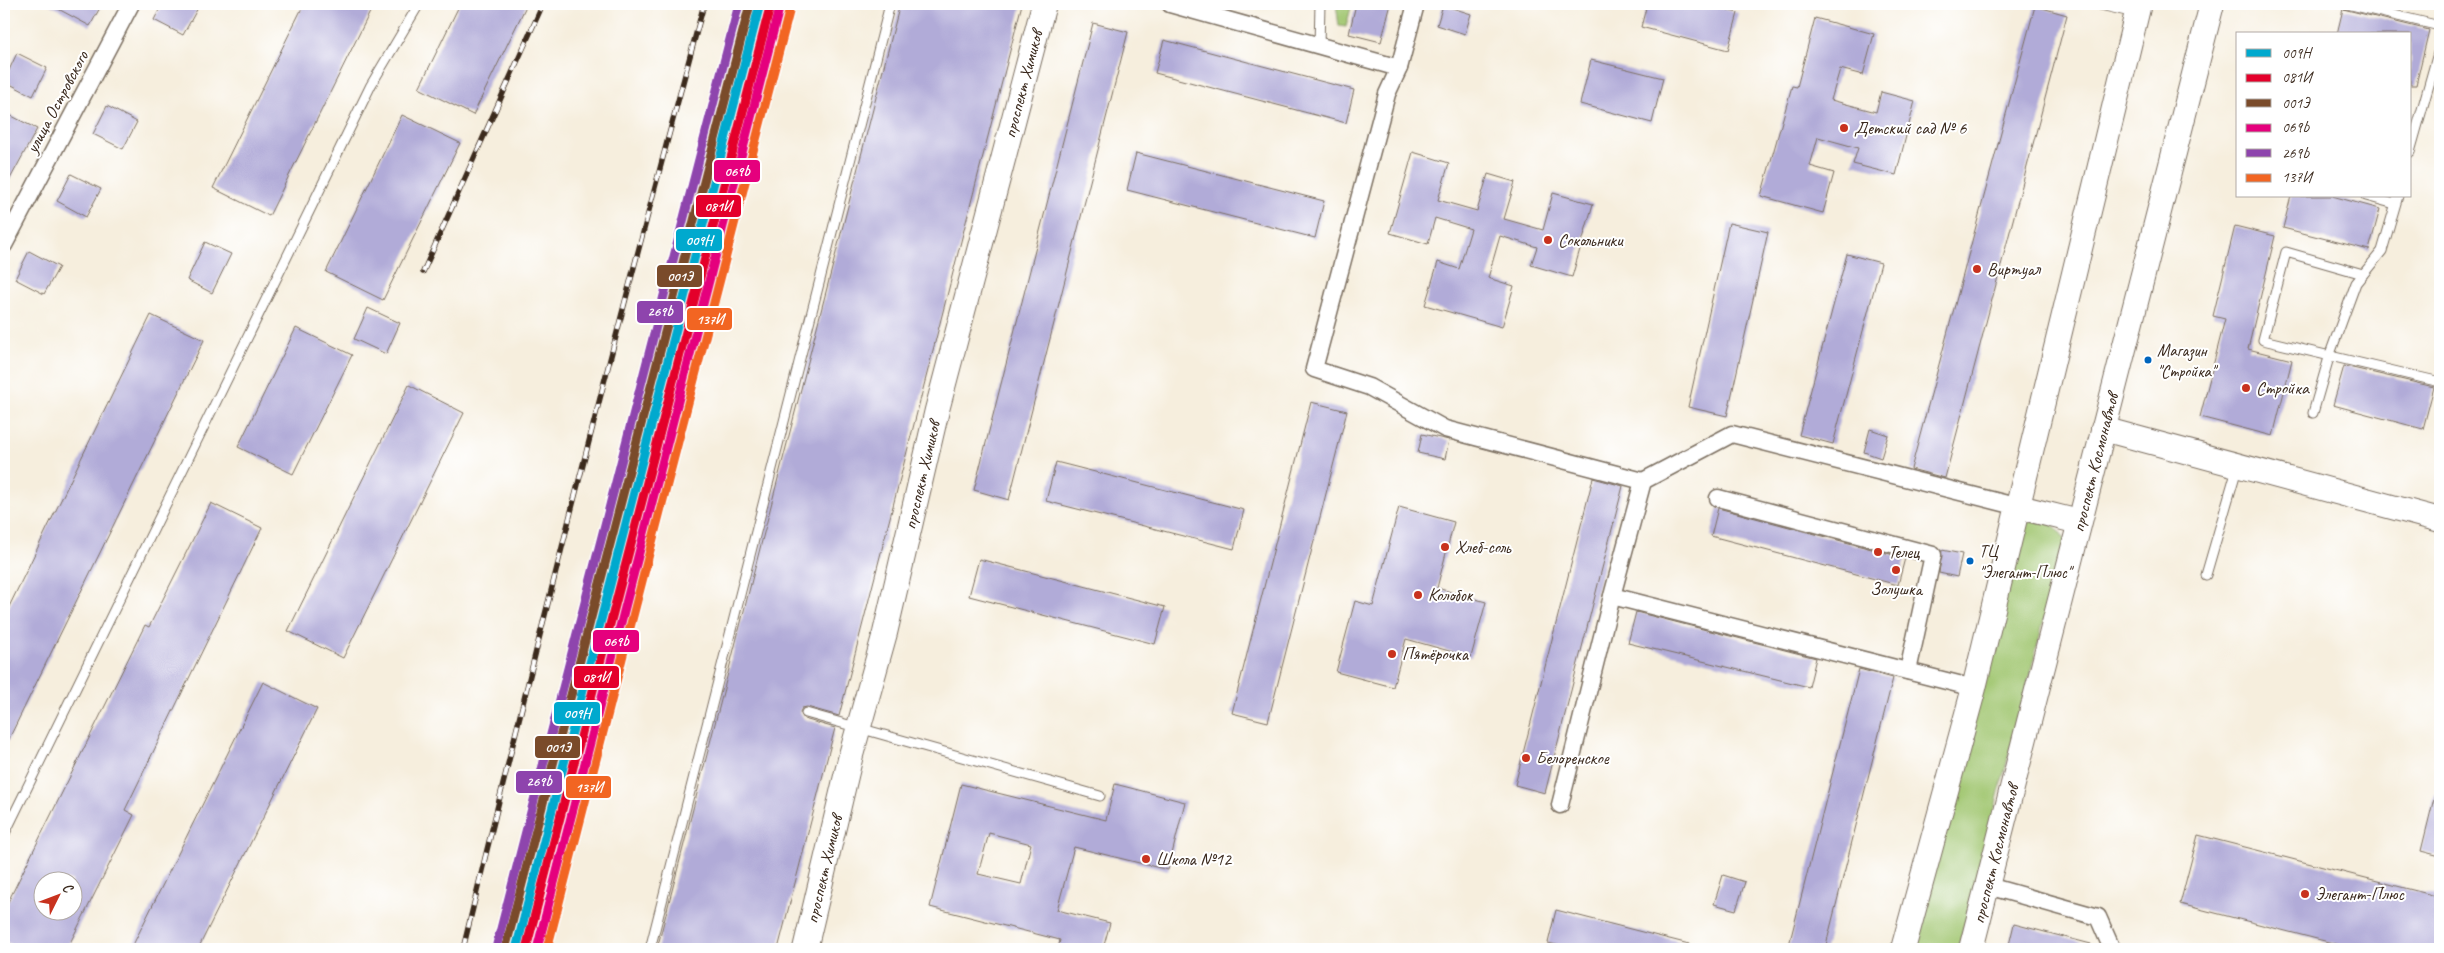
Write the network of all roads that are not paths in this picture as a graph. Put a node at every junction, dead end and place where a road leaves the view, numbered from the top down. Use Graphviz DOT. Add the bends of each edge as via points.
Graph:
graph roads {
  1 [pos="131,4"];
  2 [pos="419,4"];
  3 [pos="890,4"];
  4 [pos="1044,4"];
  5 [pos="1170,4"];
  6 [pos="1320,4"];
  7 [pos="1416,4"];
  8 [pos="2096,4"];
  9 [pos="2212,4"];
  10 [pos="2347,4"];
  11 [pos="2138,8"];
  12 [pos="2440,26"];
  13 [pos="1319,46"];
  14 [pos="2440,46"];
  15 [pos="1399,68"];
  16 [pos="2412,145"];
  17 [pos="2381,198"];
  18 [pos="2396,200"];
  19 [pos="4,245"];
  20 [pos="2363,274"];
  21 [pos="2330,354"];
  22 [pos="2436,381"];
  23 [pos="2313,414"];
  24 [pos="2103,429"];
  25 [pos="2238,465"];
  26 [pos="1643,481"];
  27 [pos="1718,498"];
  28 [pos="2019,507"];
  29 [pos="2440,520"];
  30 [pos="2079,522"];
  31 [pos="2206,575"];
  32 [pos="1612,596"];
  33 [pos="1908,671"];
  34 [pos="1974,688"];
  35 [pos="806,713"];
  36 [pos="859,726"];
  37 [pos="1100,796"];
  38 [pos="1560,805"];
  39 [pos="4,835"];
  40 [pos="1988,886"];
  41 [pos="650,949"];
  42 [pos="805,949"];
  43 [pos="1903,949"];
  44 [pos="1971,949"];
  45 [pos="2112,949"];
  1 -- 19 [label="street, улица Островского"];
  2 -- 39 [label="lane" via="371,85"];
  3 -- 41 [label="lane"];
  4 -- 36 [label="main road, проспект Химиков" via="936,410 886,633"];
  5 -- 13 [label="street"];
  6 -- 13 [label="lane"];
  7 -- 15 [label="street"];
  8 -- 11 [label="lane"];
  9 -- 24 [label="main road, проспект Космонавтов"];
  10 -- 12 [label="lane"];
  11 -- 28 [label="main road"];
  13 -- 15 [label="street"];
  14 -- 16 [label="lane"];
  15 -- 26 [label="street" via="1387,94 1314,369 1369,387 1445,429"];
  17 -- 18 [label="lane"];
  18 -- 20 [label="lane" via="2382,251"];
  20 -- 21 [label="lane" via="2356,283"];
  20 -- 21 [label="lane" via="2286,252 2263,340"];
  21 -- 22 [label="lane"];
  21 -- 23 [label="lane"];
  24 -- 25 [label="main road"];
  24 -- 30 [label="main road, проспект Космонавтов"];
  25 -- 29 [label="main road"];
  25 -- 31 [label="lane"];
  26 -- 28 [label="street" via="1732,434"];
  26 -- 32 [label="street"];
  27 -- 33 [label="street" via="1933,555"];
  28 -- 30 [label="main road"];
  28 -- 34 [label="main road"];
  30 -- 40 [label="main road, проспект Космонавтов"];
  32 -- 33 [label="street"];
  32 -- 38 [label="street"];
  33 -- 34 [label="street"];
  34 -- 43 [label="main road"];
  35 -- 36 [label="lane"];
  36 -- 37 [label="lane"];
  36 -- 42 [label="main road, проспект Химиков"];
  40 -- 44 [label="main road, проспект Космонавтов"];
  40 -- 45 [label="street" via="2098,917"];
}
